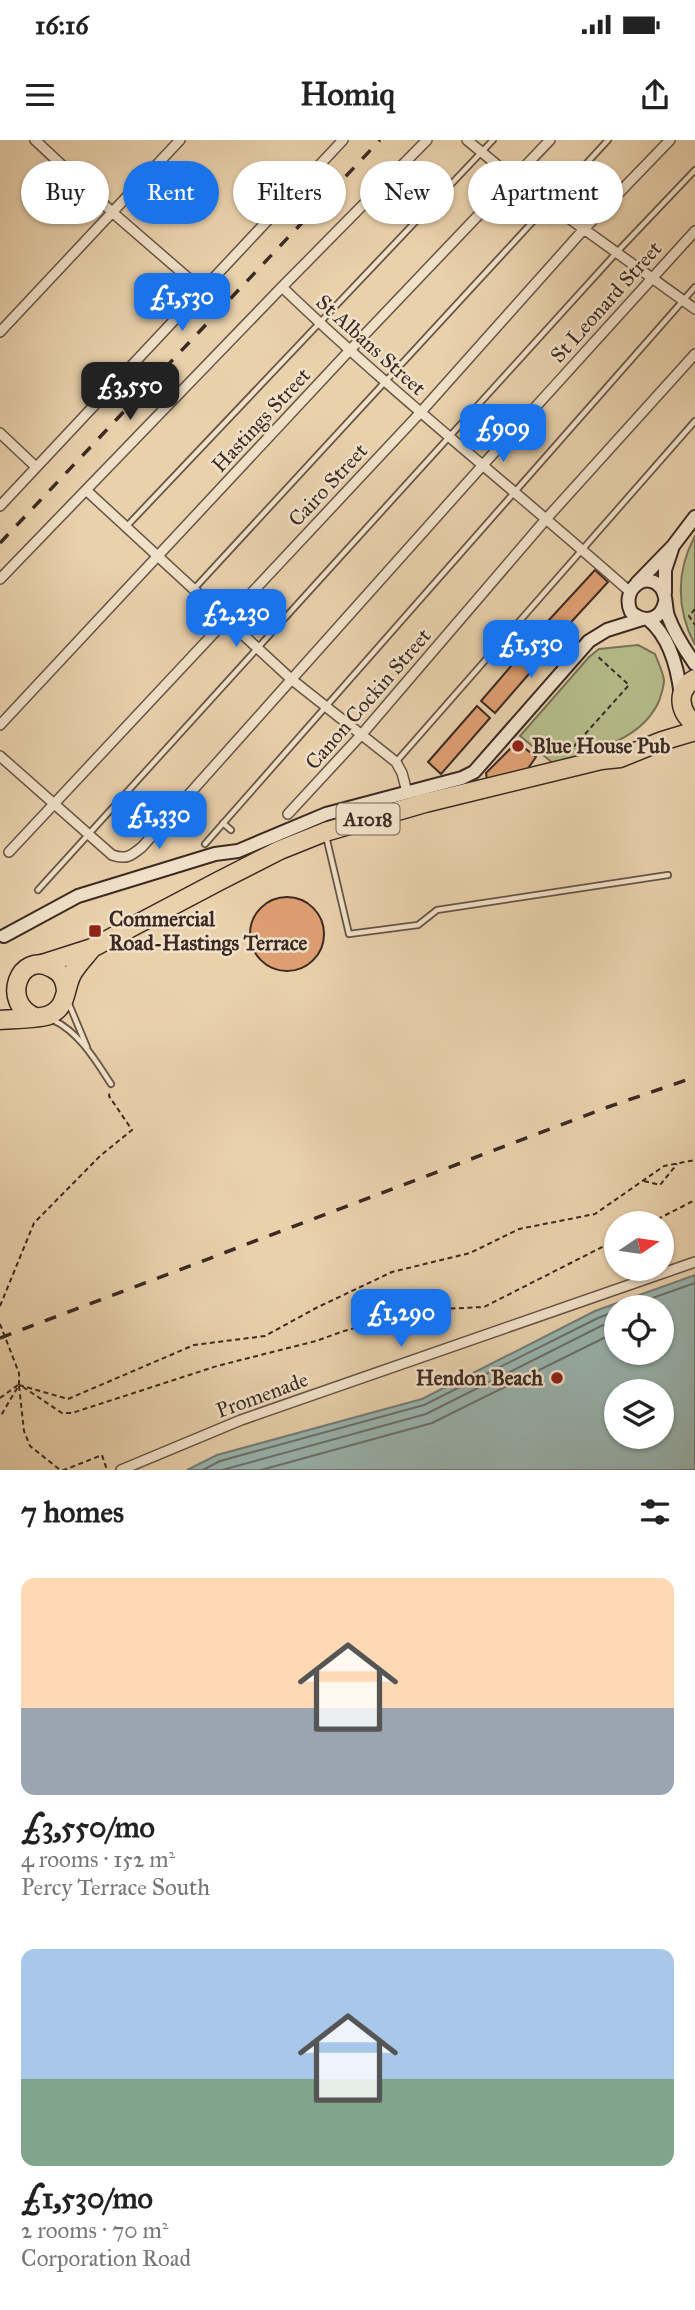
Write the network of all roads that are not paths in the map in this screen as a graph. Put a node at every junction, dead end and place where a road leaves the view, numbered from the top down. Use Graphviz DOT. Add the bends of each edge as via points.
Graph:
graph roads {
  1 [pos="35,140"];
  2 [pos="180,140"];
  3 [pos="343,140"];
  4 [pos="427,140"];
  5 [pos="467,140"];
  6 [pos="493,140"];
  7 [pos="550,140"];
  8 [pos="608,140"];
  9 [pos="670,140"];
  10 [pos="481,152"];
  11 [pos="492,161"];
  12 [pos="530,161"];
  13 [pos="588,161"];
  14 [pos="695,170"];
  15 [pos="112,212"];
  16 [pos="469,224"];
  17 [pos="529,224"];
  18 [pos="577,224"];
  19 [pos="584,229"];
  20 [pos="695,231"];
  21 [pos="617,252"];
  22 [pos="651,277"];
  23 [pos="282,287"];
  24 [pos="695,287"];
  25 [pos="202,290"];
  26 [pos="682,300"];
  27 [pos="695,309"];
  28 [pos="318,322"];
  29 [pos="0,332"];
  30 [pos="349,351"];
  31 [pos="695,354"];
  32 [pos="384,381"];
  33 [pos="420,412"];
  34 [pos="695,421"];
  35 [pos="0,433"];
  36 [pos="449,438"];
  37 [pos="482,466"];
  38 [pos="36,467"];
  39 [pos="86,490"];
  40 [pos="514,493"];
  41 [pos="0,506"];
  42 [pos="695,517"];
  43 [pos="547,518"];
  44 [pos="126,527"];
  45 [pos="673,546"];
  46 [pos="583,550"];
  47 [pos="158,556"];
  48 [pos="0,579"];
  49 [pos="194,589"];
  50 [pos="631,591"];
  51 [pos="665,599"];
  52 [pos="226,619"];
  53 [pos="645,619"];
  54 [pos="607,630"];
  55 [pos="257,648"];
  56 [pos="695,664"];
  57 [pos="292,679"];
  58 [pos="695,679"];
  59 [pos="681,701"];
  60 [pos="326,706"];
  61 [pos="695,724"];
  62 [pos="0,725"];
  63 [pos="695,732"];
  64 [pos="362,734"];
  65 [pos="662,741"];
  66 [pos="0,755"];
  67 [pos="396,762"];
  68 [pos="407,792"];
  69 [pos="54,803"];
  70 [pos="288,814"];
  71 [pos="223,823"];
  72 [pos="231,830"];
  73 [pos="325,832"];
  74 [pos="89,834"];
  75 [pos="205,844"];
  76 [pos="9,852"];
  77 [pos="668,875"];
  78 [pos="38,890"];
  79 [pos="1,936"];
  80 [pos="92,948"];
  81 [pos="42,964"];
  82 [pos="16,978"];
  83 [pos="66,994"];
  84 [pos="0,1006"];
  85 [pos="38,1017"];
  86 [pos="0,1020"];
  87 [pos="88,1051"];
  88 [pos="111,1084"];
  89 [pos="695,1262"];
  90 [pos="121,1470"];
  1 -- 15 [label="street"];
  2 -- 15 [label="street"];
  3 -- 25 [label="street"];
  4 -- 23 [label="street"];
  5 -- 10 [label="street"];
  6 -- 10 [label="lane"];
  7 -- 12 [label="street, Hastings Street"];
  8 -- 13 [label="lane"];
  9 -- 19 [label="street, Cairo Street"];
  10 -- 11 [label="street"];
  10 -- 28 [label="lane"];
  14 -- 21 [label="lane"];
  15 -- 25 [label="street"];
  15 -- 29 [label="street"];
  16 -- 30 [label="street, Hastings Street"];
  17 -- 32 [label="lane"];
  18 -- 19 [label="street"];
  19 -- 21 [label="street"];
  19 -- 33 [label="street, Cairo Street"];
  20 -- 22 [label="street, St Leonard Street"];
  21 -- 22 [label="street"];
  21 -- 36 [label="lane"];
  22 -- 26 [label="street"];
  22 -- 37 [label="street, St Leonard Street"];
  23 -- 28 [label="street, St Albans Street"];
  23 -- 39 [label="street"];
  24 -- 26 [label="lane"];
  25 -- 38 [label="street"];
  26 -- 27 [label="street"];
  26 -- 40 [label="lane"];
  28 -- 30 [label="street, St Albans Street"];
  28 -- 44 [label="lane"];
  30 -- 32 [label="street, St Albans Street"];
  30 -- 47 [label="street, Hastings Street"];
  31 -- 43 [label="street, Canon Cockin Street"];
  32 -- 33 [label="street, St Albans Street"];
  32 -- 49 [label="lane"];
  33 -- 36 [label="street, St Albans Street"];
  33 -- 52 [label="street, Cairo Street"];
  34 -- 46 [label="lane"];
  35 -- 38 [label="street"];
  36 -- 37 [label="street, St Albans Street"];
  36 -- 55 [label="lane"];
  37 -- 40 [label="street, St Albans Street"];
  37 -- 57 [label="street, St Leonard Street"];
  38 -- 41 [label="street"];
  39 -- 44 [label="street"];
  39 -- 48 [label="street"];
  40 -- 43 [label="street, St Albans Street"];
  40 -- 60 [label="lane"];
  42 -- 45 [label="street"];
  43 -- 46 [label="street, St Albans Street"];
  43 -- 64 [label="street, Canon Cockin Street"];
  44 -- 47 [label="street"];
  45 -- 50 [label="street"];
  45 -- 51 [label="street" via="665,570"];
  46 -- 50 [label="street, St Albans Street"];
  46 -- 67 [label="lane"];
  47 -- 49 [label="street"];
  47 -- 62 [label="street, Hastings Street"];
  49 -- 52 [label="street"];
  50 -- 51 [label="street" via="650,581 658,585"];
  50 -- 53 [label="street" via="631,612"];
  50 -- 54 [label="street"];
  51 -- 53 [label="street" via="659,614"];
  51 -- 56 [label="street" via="668,616"];
  52 -- 55 [label="street"];
  52 -- 69 [label="street, Cairo Street"];
  53 -- 54 [label="street"];
  53 -- 59 [label="street" via="655,625 669,648 679,675"];
  54 -- 68 [label="street" via="589,641 474,772"];
  55 -- 57 [label="street"];
  55 -- 74 [label="lane"];
  57 -- 60 [label="street"];
  57 -- 74 [label="street, St Leonard Street" via="131,857 112,855"];
  58 -- 59 [label="highway" via="684,689"];
  59 -- 61 [label="highway" via="686,717"];
  59 -- 65 [label="highway"];
  60 -- 64 [label="street"];
  60 -- 71 [label="lane"];
  63 -- 65 [label="highway, A1018"];
  64 -- 67 [label="street"];
  64 -- 70 [label="street, Canon Cockin Street"];
  65 -- 73 [label="highway, A1018" via="620,758 425,803"];
  66 -- 69 [label="street"];
  67 -- 68 [label="street"];
  68 -- 79 [label="street" via="326,814 238,851 78,896"];
  69 -- 74 [label="street"];
  69 -- 76 [label="street, Cairo Street"];
  71 -- 72 [label="lane"];
  71 -- 75 [label="lane"];
  73 -- 77 [label="lane" via="349,934 418,925 437,910"];
  73 -- 80 [label="highway, A1018"];
  74 -- 78 [label="lane"];
  80 -- 81 [label="highway, A1018"];
  80 -- 83 [label="highway, A1018" via="73,972"];
  81 -- 82 [label="highway" via="27,967"];
  81 -- 83 [label="highway" via="63,978"];
  82 -- 84 [label="highway"];
  82 -- 85 [label="highway" via="14,998 20,1008"];
  83 -- 85 [label="highway" via="58,1010"];
  83 -- 87 [label="lane"];
  85 -- 86 [label="highway"];
  85 -- 87 [label="lane" via="56,1021"];
  87 -- 88 [label="lane"];
  89 -- 90 [label="street, Promenade" via="241,1420"];
}
